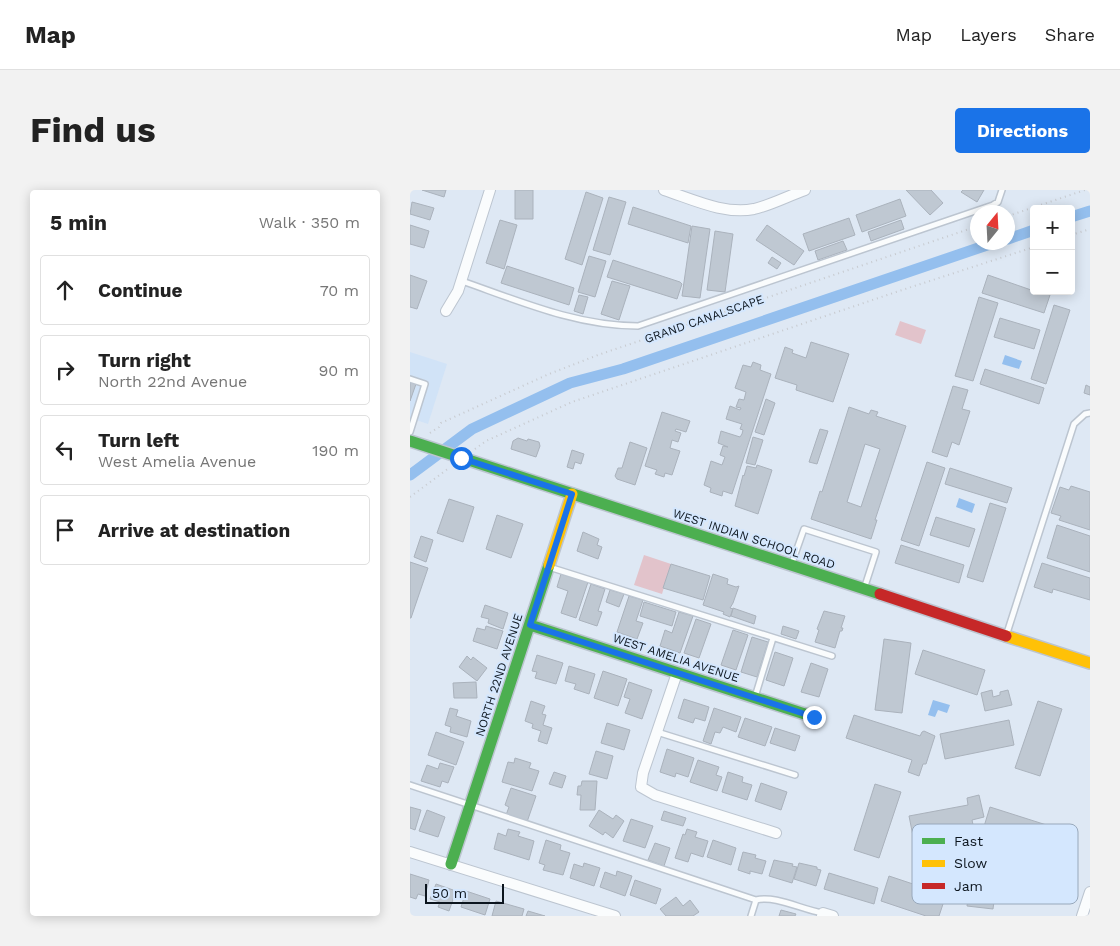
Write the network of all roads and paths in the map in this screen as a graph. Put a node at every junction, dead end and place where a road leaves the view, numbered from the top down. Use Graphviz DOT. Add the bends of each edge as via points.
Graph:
graph roads {
  1 [pos="490,190"];
  2 [pos="664,190"];
  3 [pos="805,190"];
  4 [pos="1002,190"];
  5 [pos="1084,190"];
  6 [pos="1015,214"];
  7 [pos="970,229"];
  8 [pos="1090,229"];
  9 [pos="1075,234"];
  10 [pos="1030,248"];
  11 [pos="462,281"];
  12 [pos="446,311"];
  13 [pos="410,379"];
  14 [pos="1090,413"];
  15 [pos="439,428"];
  16 [pos="410,432"];
  17 [pos="410,441"];
  18 [pos="484,443"];
  19 [pos="441,474"];
  20 [pos="572,494"];
  21 [pos="410,497"];
  22 [pos="791,566"];
  23 [pos="548,567"];
  24 [pos="864,589"];
  25 [pos="530,625"];
  26 [pos="1006,636"];
  27 [pos="773,638"];
  28 [pos="832,656"];
  29 [pos="1090,663"];
  30 [pos="677,673"];
  31 [pos="755,698"];
  32 [pos="814,717"];
  33 [pos="657,732"];
  34 [pos="794,775"];
  35 [pos="410,785"];
  36 [pos="471,805"];
  37 [pos="776,833"];
  38 [pos="410,852"];
  39 [pos="451,864"];
  40 [pos="1090,892"];
  41 [pos="756,900"];
  42 [pos="822,914"];
  43 [pos="1085,915"];
  44 [pos="615,916"];
  45 [pos="751,916"];
  46 [pos="834,916"];
  1 -- 11 [label="street"];
  2 -- 3 [label="street" via="726,209 740,210"];
  4 -- 11 [label="lane" via="998,202 993,204 638,326 593,323"];
  5 -- 6 [label="path"];
  7 -- 15 [label="path, GRAND CANALSCAPE" via="583,361 472,408 441,423"];
  8 -- 9 [label="path"];
  10 -- 18 [label="path" via="572,402"];
  11 -- 12 [label="street"];
  13 -- 16 [label="lane" via="425,384"];
  14 -- 26 [label="lane" via="1074,424"];
  17 -- 20 [label="main road, WEST INDIAN SCHOOL ROAD"];
  19 -- 21 [label="path"];
  20 -- 22 [label="main road, WEST INDIAN SCHOOL ROAD"];
  20 -- 23 [label="main road, NORTH 22ND AVENUE"];
  22 -- 24 [label="main road, WEST INDIAN SCHOOL ROAD"];
  22 -- 24 [label="lane" via="804,529 876,552"];
  23 -- 25 [label="main road, NORTH 22ND AVENUE"];
  23 -- 27 [label="lane"];
  24 -- 26 [label="main road, WEST INDIAN SCHOOL ROAD"];
  25 -- 30 [label="main road, WEST AMELIA AVENUE"];
  25 -- 36 [label="main road, NORTH 22ND AVENUE"];
  26 -- 29 [label="main road, WEST INDIAN SCHOOL ROAD"];
  27 -- 28 [label="lane"];
  27 -- 31 [label="lane"];
  30 -- 31 [label="main road, WEST AMELIA AVENUE"];
  30 -- 33 [label="street"];
  31 -- 32 [label="main road, WEST AMELIA AVENUE"];
  33 -- 34 [label="lane"];
  33 -- 37 [label="street" via="640,787 655,795"];
  35 -- 36 [label="lane"];
  36 -- 39 [label="main road, NORTH 22ND AVENUE"];
  36 -- 41 [label="lane"];
  38 -- 39 [label="street"];
  39 -- 44 [label="street"];
  40 -- 43 [label="street"];
  41 -- 42 [label="lane" via="765,897"];
  41 -- 45 [label="lane"];
  42 -- 46 [label="street"];
}
